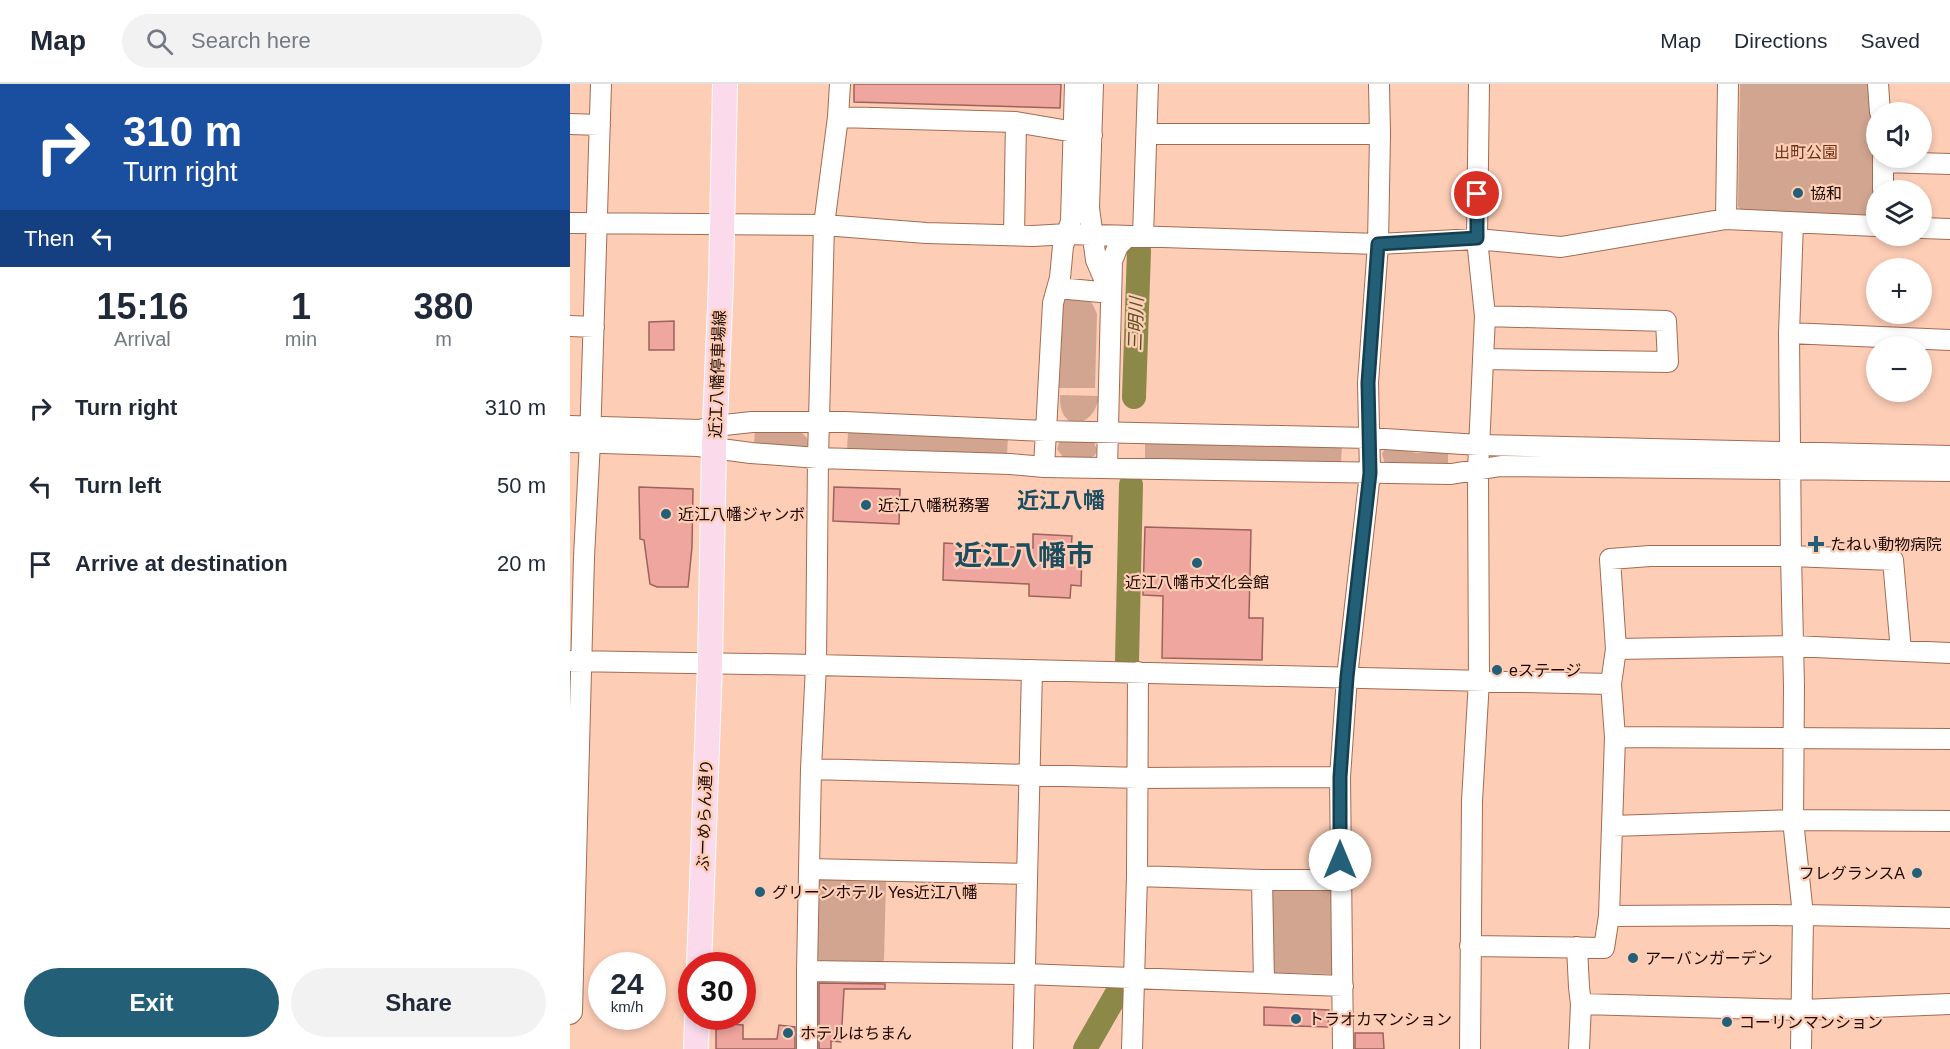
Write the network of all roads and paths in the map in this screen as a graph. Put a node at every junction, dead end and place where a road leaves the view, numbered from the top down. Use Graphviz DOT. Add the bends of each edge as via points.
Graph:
graph roads {
  1 [pos="601,84"];
  2 [pos="725,84"];
  3 [pos="840,84"];
  4 [pos="1075,84"];
  5 [pos="1093,84"];
  6 [pos="1148,84"];
  7 [pos="1379,84"];
  8 [pos="1479,84"];
  9 [pos="1728,84"];
  10 [pos="1878,84"];
  11 [pos="1879,102"];
  12 [pos="838,117"];
  13 [pos="1016,122"];
  14 [pos="570,124"];
  15 [pos="600,125"];
  16 [pos="1083,134"];
  17 [pos="1147,134"];
  18 [pos="1380,134"];
  19 [pos="1932,163"];
  20 [pos="1950,164"];
  21 [pos="1726,219"];
  22 [pos="597,222"];
  23 [pos="570,223"];
  24 [pos="1794,223"];
  25 [pos="721,225"];
  26 [pos="824,225"];
  27 [pos="1866,226"];
  28 [pos="1932,228"];
  29 [pos="1950,229"];
  30 [pos="1068,234"];
  31 [pos="1014,235"];
  32 [pos="1092,235"];
  33 [pos="1136,236"];
  34 [pos="1477,238"];
  35 [pos="1378,244"];
  36 [pos="1058,288"];
  37 [pos="1111,293"];
  38 [pos="1485,316"];
  39 [pos="570,326"];
  40 [pos="594,327"];
  41 [pos="1789,333"];
  42 [pos="1950,340"];
  43 [pos="1483,359"];
  44 [pos="819,423"];
  45 [pos="570,426"];
  46 [pos="1046,431"];
  47 [pos="1108,432"];
  48 [pos="590,434"];
  49 [pos="715,437"];
  50 [pos="1369,438"];
  51 [pos="570,442"];
  52 [pos="1479,446"];
  53 [pos="1950,456"];
  54 [pos="818,458"];
  55 [pos="1790,461"];
  56 [pos="1044,466"];
  57 [pos="1107,468"];
  58 [pos="1478,471"];
  59 [pos="1950,471"];
  60 [pos="1370,473"];
  61 [pos="1791,556"];
  62 [pos="577,557"];
  63 [pos="1792,646"];
  64 [pos="1616,649"];
  65 [pos="1901,651"];
  66 [pos="1950,653"];
  67 [pos="576,661"];
  68 [pos="710,663"];
  69 [pos="816,665"];
  70 [pos="1032,670"];
  71 [pos="1138,672"];
  72 [pos="1347,677"];
  73 [pos="1479,680"];
  74 [pos="1611,684"];
  75 [pos="1615,736"];
  76 [pos="1792,737"];
  77 [pos="1950,739"];
  78 [pos="575,765"];
  79 [pos="811,769"];
  80 [pos="1030,775"];
  81 [pos="1340,777"];
  82 [pos="1138,778"];
  83 [pos="1793,820"];
  84 [pos="1950,821"];
  85 [pos="1612,826"];
  86 [pos="573,867"];
  87 [pos="809,868"];
  88 [pos="1026,874"];
  89 [pos="1137,876"];
  90 [pos="1262,880"];
  91 [pos="1340,880"];
  92 [pos="1803,915"];
  93 [pos="1609,916"];
  94 [pos="1950,918"];
  95 [pos="1470,946"];
  96 [pos="1577,947"];
  97 [pos="700,952"];
  98 [pos="807,971"];
  99 [pos="572,973"];
  100 [pos="1024,974"];
  101 [pos="1135,978"];
  102 [pos="1264,982"];
  103 [pos="1343,986"];
  104 [pos="1581,1004"];
  105 [pos="1950,1005"];
  106 [pos="1802,1010"];
  107 [pos="570,1014"];
  108 [pos="697,1030"];
  109 [pos="696,1049"];
  110 [pos="807,1049"];
  111 [pos="1023,1049"];
  112 [pos="1132,1049"];
  113 [pos="1343,1049"];
  114 [pos="1470,1049"];
  115 [pos="1579,1049"];
  116 [pos="1801,1049"];
  1 -- 15 [label="street"];
  2 -- 25 [label="main road, 近江八幡停車場線"];
  3 -- 12 [label="street"];
  4 -- 16 [label="street"];
  5 -- 16 [label="street"];
  6 -- 17 [label="street"];
  7 -- 18 [label="street"];
  8 -- 34 [label="street"];
  9 -- 21 [label="street"];
  10 -- 11 [label="street"];
  12 -- 13 [label="street"];
  12 -- 26 [label="street"];
  13 -- 16 [label="street"];
  13 -- 31 [label="street"];
  14 -- 15 [label="street"];
  15 -- 22 [label="street"];
  16 -- 30 [label="street"];
  16 -- 32 [label="street"];
  17 -- 18 [label="street"];
  17 -- 33 [label="street"];
  18 -- 35 [label="street"];
  19 -- 20 [label="street"];
  21 -- 24 [label="street"];
  21 -- 34 [label="street" via="1560,247"];
  22 -- 23 [label="street"];
  22 -- 25 [label="street"];
  22 -- 40 [label="street"];
  24 -- 27 [label="street"];
  24 -- 41 [label="street"];
  25 -- 26 [label="street"];
  25 -- 49 [label="main road, 近江八幡停車場線"];
  26 -- 31 [label="street"];
  26 -- 44 [label="street"];
  28 -- 29 [label="street"];
  30 -- 31 [label="street"];
  30 -- 32 [label="street"];
  30 -- 36 [label="street"];
  32 -- 33 [label="street"];
  32 -- 37 [label="street" via="1096,260"];
  33 -- 35 [label="street"];
  33 -- 37 [label="street" via="1118,246 1112,261"];
  34 -- 35 [label="street"];
  34 -- 38 [label="street"];
  35 -- 50 [label="street" via="1368,383"];
  36 -- 37 [label="street"];
  36 -- 46 [label="street" via="1053,303"];
  37 -- 47 [label="street"];
  38 -- 43 [label="street"];
  38 -- 43 [label="street" via="1666,321 1668,362"];
  39 -- 40 [label="street"];
  40 -- 48 [label="street"];
  41 -- 42 [label="street"];
  41 -- 55 [label="street"];
  43 -- 52 [label="street"];
  44 -- 46 [label="street"];
  44 -- 49 [label="street" via="752,422"];
  44 -- 54 [label="street"];
  45 -- 48 [label="street"];
  46 -- 47 [label="street"];
  46 -- 56 [label="street"];
  47 -- 50 [label="street"];
  47 -- 57 [label="street"];
  48 -- 49 [label="street" via="700,430"];
  48 -- 51 [label="street"];
  48 -- 62 [label="street"];
  49 -- 54 [label="street" via="751,453"];
  49 -- 68 [label="main road, 近江八幡停車場線"];
  50 -- 52 [label="street"];
  50 -- 60 [label="street"];
  52 -- 55 [label="street"];
  52 -- 58 [label="street"];
  53 -- 55 [label="street"];
  54 -- 56 [label="street"];
  54 -- 69 [label="street"];
  55 -- 58 [label="street" via="1501,466"];
  55 -- 59 [label="street"];
  55 -- 61 [label="street"];
  56 -- 57 [label="street"];
  57 -- 60 [label="street"];
  58 -- 60 [label="street"];
  58 -- 73 [label="street"];
  60 -- 72 [label="street"];
  61 -- 63 [label="street"];
  61 -- 64 [label="street" via="1610,559"];
  61 -- 65 [label="street" via="1893,561"];
  62 -- 67 [label="street"];
  63 -- 64 [label="street"];
  63 -- 65 [label="street"];
  63 -- 76 [label="street"];
  64 -- 74 [label="street"];
  65 -- 66 [label="street"];
  67 -- 68 [label="street"];
  67 -- 78 [label="street"];
  68 -- 69 [label="street"];
  68 -- 97 [label="main road, ぶーめらん通り"];
  69 -- 70 [label="street"];
  69 -- 79 [label="street"];
  70 -- 71 [label="street"];
  70 -- 80 [label="street"];
  71 -- 72 [label="street"];
  71 -- 82 [label="street"];
  72 -- 73 [label="street"];
  72 -- 81 [label="street"];
  73 -- 74 [label="street"];
  73 -- 95 [label="street"];
  74 -- 75 [label="street"];
  75 -- 76 [label="street"];
  75 -- 85 [label="street"];
  76 -- 77 [label="street"];
  76 -- 83 [label="street"];
  78 -- 86 [label="street"];
  79 -- 80 [label="street"];
  79 -- 87 [label="street"];
  80 -- 82 [label="street"];
  80 -- 88 [label="street"];
  81 -- 82 [label="street"];
  81 -- 91 [label="street"];
  82 -- 89 [label="street"];
  83 -- 84 [label="street"];
  83 -- 85 [label="street"];
  83 -- 92 [label="street"];
  85 -- 93 [label="street"];
  86 -- 99 [label="street"];
  87 -- 88 [label="street"];
  87 -- 98 [label="street"];
  88 -- 100 [label="street"];
  89 -- 90 [label="street"];
  89 -- 101 [label="street"];
  90 -- 91 [label="street"];
  90 -- 102 [label="street"];
  91 -- 103 [label="street"];
  92 -- 93 [label="street"];
  92 -- 94 [label="street"];
  92 -- 106 [label="street"];
  93 -- 96 [label="street" via="1604,948"];
  95 -- 96 [label="street"];
  95 -- 114 [label="street"];
  96 -- 104 [label="street"];
  98 -- 100 [label="street"];
  98 -- 110 [label="street"];
  99 -- 107 [label="street"];
  100 -- 101 [label="street"];
  100 -- 111 [label="street"];
  101 -- 102 [label="street"];
  101 -- 112 [label="street"];
  102 -- 103 [label="street"];
  103 -- 113 [label="street"];
  104 -- 106 [label="street"];
  104 -- 115 [label="street"];
  105 -- 106 [label="street"];
  106 -- 116 [label="street"];
  108 -- 109 [label="main road"];
}
